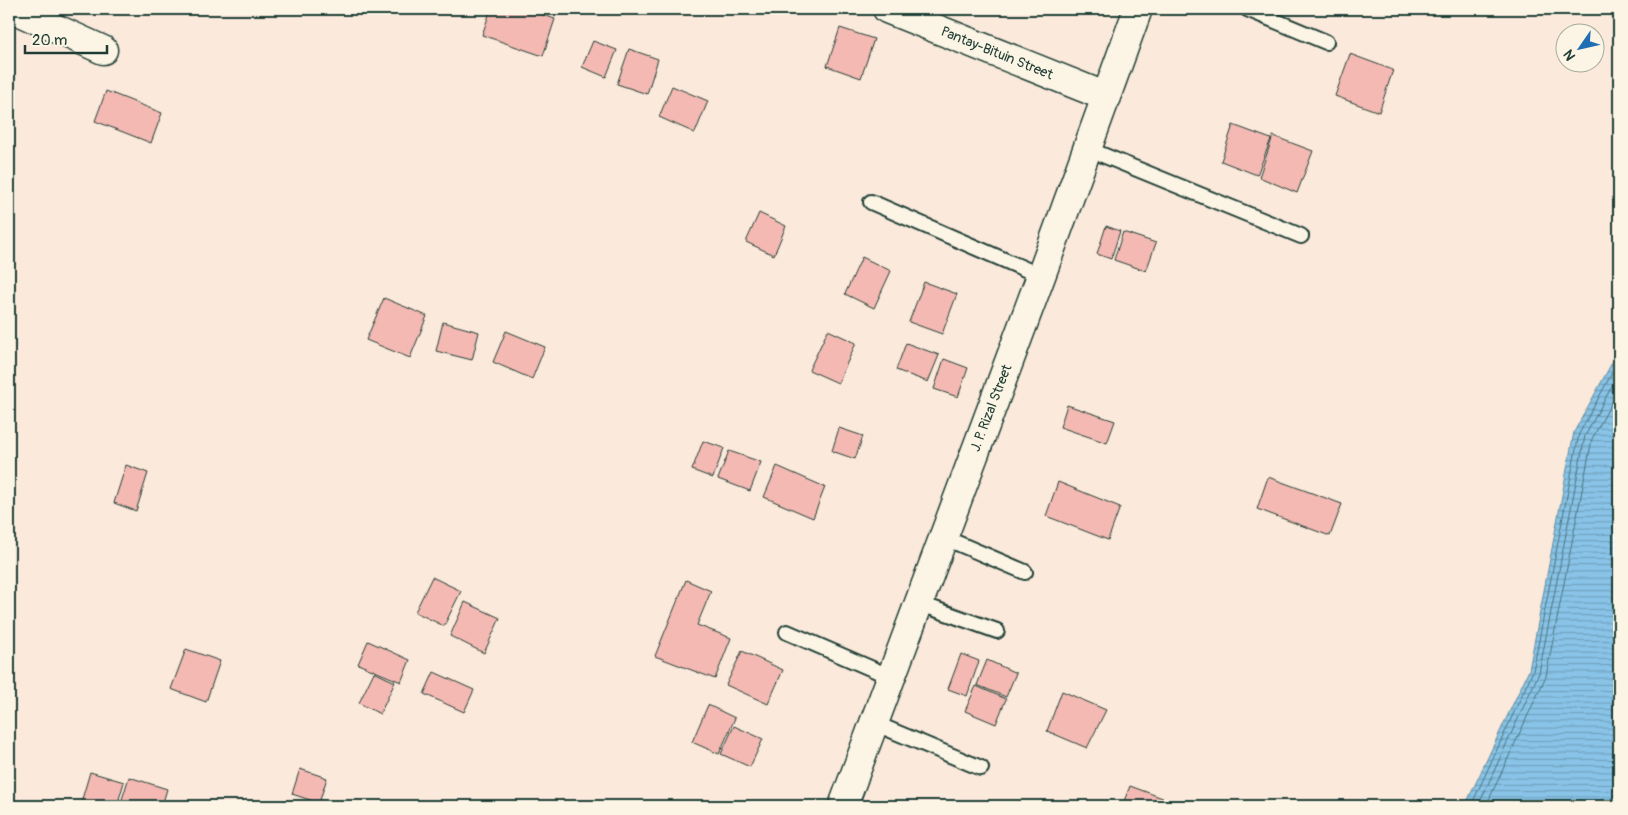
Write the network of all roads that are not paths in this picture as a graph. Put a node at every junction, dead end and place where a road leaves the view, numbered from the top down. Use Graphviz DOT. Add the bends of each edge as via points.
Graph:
graph roads {
  1 [pos="13,9"];
  2 [pos="887,9"];
  3 [pos="1138,9"];
  4 [pos="1247,9"];
  5 [pos="1326,42"];
  6 [pos="103,50"];
  7 [pos="1106,97"];
  8 [pos="1088,149"];
  9 [pos="871,202"];
  10 [pos="1301,236"];
  11 [pos="1041,276"];
  12 [pos="943,537"];
  13 [pos="1025,572"];
  14 [pos="918,602"];
  15 [pos="997,631"];
  16 [pos="787,632"];
  17 [pos="891,678"];
  18 [pos="874,723"];
  19 [pos="981,768"];
  20 [pos="843,806"];
  1 -- 6 [label="main road"];
  2 -- 7 [label="main road, Pantay-Bituin Street"];
  3 -- 7 [label="main road, J. P. Rizal Street"];
  4 -- 5 [label="lane"];
  7 -- 8 [label="main road, J. P. Rizal Street"];
  8 -- 10 [label="lane"];
  8 -- 11 [label="main road, J. P. Rizal Street"];
  9 -- 11 [label="lane"];
  11 -- 12 [label="main road, J. P. Rizal Street"];
  12 -- 13 [label="lane"];
  12 -- 14 [label="main road, J. P. Rizal Street"];
  14 -- 15 [label="lane"];
  14 -- 17 [label="main road, J. P. Rizal Street"];
  16 -- 17 [label="lane"];
  17 -- 18 [label="main road, J. P. Rizal Street"];
  18 -- 19 [label="lane"];
  18 -- 20 [label="main road, J. P. Rizal Street"];
}
